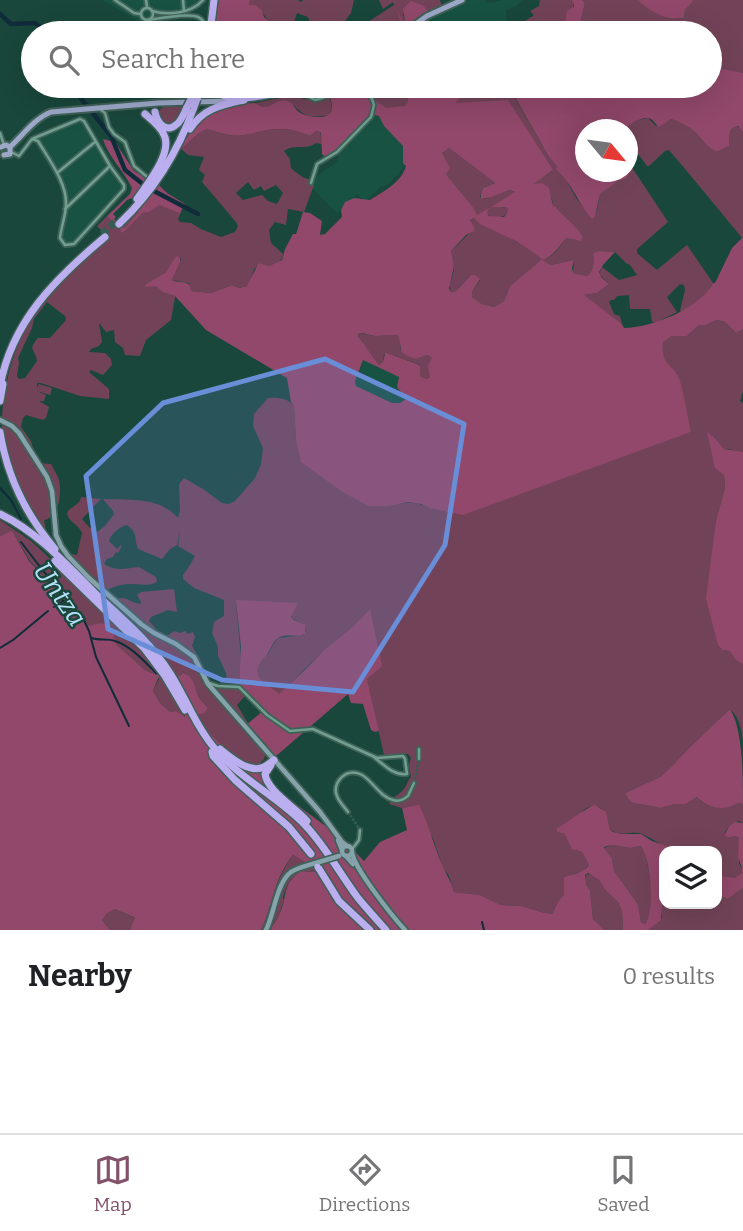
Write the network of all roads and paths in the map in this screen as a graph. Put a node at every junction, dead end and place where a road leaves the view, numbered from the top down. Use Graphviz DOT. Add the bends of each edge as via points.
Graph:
graph roads {
  1 [pos="115,0"];
  2 [pos="146,0"];
  3 [pos="183,0"];
  4 [pos="204,0"];
  5 [pos="212,0"];
  6 [pos="462,0"];
  7 [pos="147,7"];
  8 [pos="152,11"];
  9 [pos="184,12"];
  10 [pos="140,14"];
  11 [pos="149,20"];
  12 [pos="203,21"];
  13 [pos="209,21"];
  14 [pos="420,21"];
  15 [pos="194,98"];
  16 [pos="253,98"];
  17 [pos="372,98"];
  18 [pos="244,100"];
  19 [pos="166,103"];
  20 [pos="192,103"];
  21 [pos="148,104"];
  22 [pos="131,105"];
  23 [pos="117,107"];
  24 [pos="90,109"];
  25 [pos="155,111"];
  26 [pos="145,113"];
  27 [pos="106,115"];
  28 [pos="0,133"];
  29 [pos="32,139"];
  30 [pos="95,142"];
  31 [pos="4,150"];
  32 [pos="110,166"];
  33 [pos="57,173"];
  34 [pos="161,174"];
  35 [pos="146,176"];
  36 [pos="311,183"];
  37 [pos="134,203"];
  38 [pos="65,209"];
  39 [pos="19,325"];
  40 [pos="13,346"];
  41 [pos="0,369"];
  42 [pos="0,376"];
  43 [pos="0,386"];
  44 [pos="0,401"];
  45 [pos="0,420"];
  46 [pos="0,432"];
  47 [pos="0,516"];
  48 [pos="78,576"];
  49 [pos="205,680"];
  50 [pos="185,700"];
  51 [pos="419,750"];
  52 [pos="212,752"];
  53 [pos="268,753"];
  54 [pos="374,757"];
  55 [pos="419,759"];
  56 [pos="273,764"];
  57 [pos="414,783"];
  58 [pos="348,812"];
  59 [pos="360,830"];
  60 [pos="323,845"];
  61 [pos="346,852"];
  62 [pos="311,854"];
  63 [pos="318,864"];
  64 [pos="308,865"];
  65 [pos="266,930"];
  66 [pos="370,930"];
  67 [pos="380,930"];
  68 [pos="386,930"];
  69 [pos="405,930"];
  1 -- 10 [label="street"];
  2 -- 7 [label="street"];
  3 -- 9 [label="street"];
  4 -- 9 [label="street"];
  5 -- 13 [label="highway"];
  6 -- 14 [label="main road"];
  7 -- 8 [label="street"];
  7 -- 10 [label="street"];
  8 -- 9 [label="street"];
  8 -- 11 [label="street"];
  10 -- 11 [label="street"];
  11 -- 12 [label="street" via="190,16"];
  15 -- 20 [label="highway"];
  16 -- 18 [label="main road"];
  17 -- 36 [label="street" via="371,117 337,152 317,164"];
  18 -- 19 [label="main road"];
  18 -- 34 [label="highway" via="217,106 193,123"];
  19 -- 21 [label="main road"];
  19 -- 25 [label="main road"];
  20 -- 25 [label="highway" via="171,127 158,123"];
  20 -- 34 [label="highway" via="185,132"];
  20 -- 37 [label="highway" via="161,168"];
  21 -- 22 [label="main road"];
  21 -- 25 [label="main road"];
  21 -- 26 [label="main road"];
  22 -- 23 [label="main road"];
  22 -- 26 [label="main road"];
  23 -- 24 [label="main road"];
  23 -- 27 [label="street"];
  24 -- 27 [label="street" via="103,110"];
  24 -- 31 [label="main road" via="45,114"];
  25 -- 26 [label="main road" via="152,116"];
  26 -- 37 [label="highway" via="163,133 166,148"];
  27 -- 35 [label="street" via="109,127 128,146 134,166"];
  28 -- 31 [label="street"];
  29 -- 30 [label="street" via="82,120"];
  29 -- 31 [label="street" via="19,156"];
  29 -- 33 [label="street" via="38,141"];
  30 -- 32 [label="street"];
  30 -- 33 [label="street"];
  32 -- 38 [label="street"];
  32 -- 38 [label="street" via="124,185 123,191 70,245 60,238"];
  33 -- 38 [label="street" via="65,191"];
  34 -- 37 [label="highway" via="118,223"];
  39 -- 40 [label="highway" via="55,276 104,235 47,290"];
  39 -- 41 [label="highway"];
  39 -- 42 [label="highway"];
  40 -- 43 [label="highway"];
  40 -- 44 [label="highway"];
  45 -- 49 [label="street" via="23,438 50,483 54,528 64,551 141,624 197,660"];
  46 -- 48 [label="highway" via="10,473 27,510"];
  47 -- 48 [label="highway" via="30,533"];
  47 -- 52 [label="highway" via="42,548 144,648"];
  48 -- 50 [label="highway" via="153,651"];
  49 -- 53 [label="street"];
  49 -- 54 [label="street" via="214,686 239,687 290,731 313,729"];
  50 -- 56 [label="highway" via="228,755 252,768"];
  50 -- 60 [label="highway" via="216,750"];
  51 -- 55 [label="street"];
  52 -- 62 [label="highway" via="234,780 289,827"];
  52 -- 67 [label="highway" via="305,830"];
  53 -- 56 [label="highway"];
  54 -- 54 [label="street" via="392,772 407,774 403,756"];
  56 -- 60 [label="highway" via="265,774 269,786 300,813"];
  56 -- 61 [label="street" via="325,818"];
  57 -- 58 [label="street" via="408,796 393,801 362,775 344,775 336,794"];
  59 -- 61 [label="street" via="359,841"];
  60 -- 68 [label="highway" via="359,900"];
  61 -- 63 [label="street, bridge"];
  61 -- 69 [label="street"];
  62 -- 63 [label="street"];
  62 -- 64 [label="street"];
  63 -- 64 [label="street"];
  63 -- 66 [label="highway" via="339,901"];
  64 -- 65 [label="street" via="284,880"];
}
